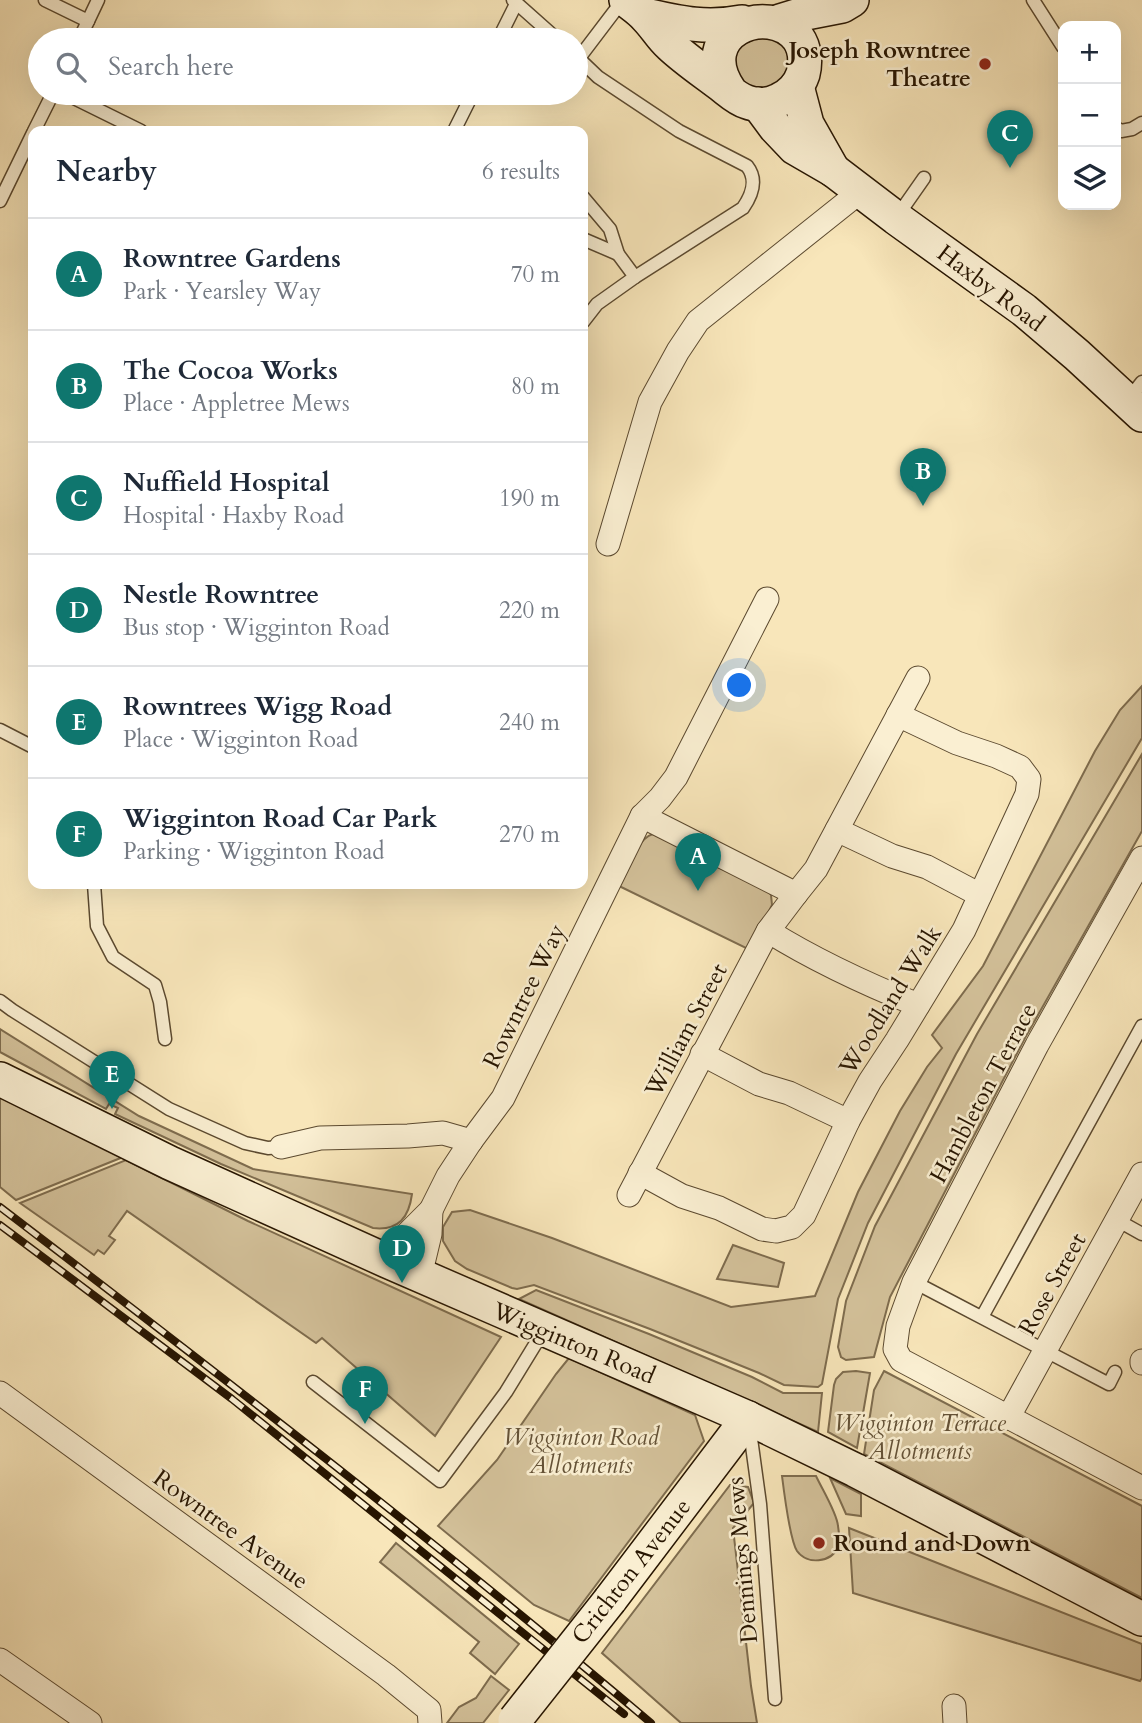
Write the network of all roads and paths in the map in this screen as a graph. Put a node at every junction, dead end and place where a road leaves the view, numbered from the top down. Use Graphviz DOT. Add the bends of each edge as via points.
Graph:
graph roads {
  1 [pos="46,0"];
  2 [pos="99,0"];
  3 [pos="1033,0"];
  4 [pos="514,2"];
  5 [pos="847,3"];
  6 [pos="631,5"];
  7 [pos="88,21"];
  8 [pos="780,21"];
  9 [pos="742,22"];
  10 [pos="85,28"];
  11 [pos="503,28"];
  12 [pos="544,28"];
  13 [pos="1058,39"];
  14 [pos="588,46"];
  15 [pos="804,51"];
  16 [pos="588,67"];
  17 [pos="797,86"];
  18 [pos="744,98"];
  19 [pos="47,105"];
  20 [pos="88,105"];
  21 [pos="467,105"];
  22 [pos="1142,123"];
  23 [pos="37,126"];
  24 [pos="131,126"];
  25 [pos="456,126"];
  26 [pos="1121,131"];
  27 [pos="28,144"];
  28 [pos="833,170"];
  29 [pos="924,178"];
  30 [pos="861,191"];
  31 [pos="0,201"];
  32 [pos="588,203"];
  33 [pos="896,218"];
  34 [pos="588,241"];
  35 [pos="618,254"];
  36 [pos="635,277"];
  37 [pos="588,316"];
  38 [pos="1137,400"];
  39 [pos="608,544"];
  40 [pos="767,599"];
  41 [pos="918,678"];
  42 [pos="898,715"];
  43 [pos="0,730"];
  44 [pos="28,744"];
  45 [pos="642,816"];
  46 [pos="837,830"];
  47 [pos="1142,858"];
  48 [pos="94,889"];
  49 [pos="796,894"];
  50 [pos="980,895"];
  51 [pos="768,931"];
  52 [pos="0,1001"];
  53 [pos="918,1006"];
  54 [pos="1142,1026"];
  55 [pos="165,1039"];
  56 [pos="702,1054"];
  57 [pos="0,1079"];
  58 [pos="848,1121"];
  59 [pos="471,1141"];
  60 [pos="281,1147"];
  61 [pos="640,1173"];
  62 [pos="1142,1174"];
  63 [pos="629,1195"];
  64 [pos="431,1210"];
  65 [pos="1117,1220"];
  66 [pos="1142,1234"];
  67 [pos="387,1261"];
  68 [pos="420,1276"];
  69 [pos="914,1282"];
  70 [pos="982,1317"];
  71 [pos="544,1330"];
  72 [pos="1045,1350"];
  73 [pos="1115,1372"];
  74 [pos="313,1382"];
  75 [pos="0,1393"];
  76 [pos="748,1418"];
  77 [pos="1008,1418"];
  78 [pos="1139,1480"];
  79 [pos="1142,1619"];
  80 [pos="0,1660"];
  81 [pos="775,1699"];
  82 [pos="430,1717"];
  83 [pos="514,1721"];
  84 [pos="90,1723"];
  1 -- 7 [label="lane"];
  2 -- 7 [label="lane"];
  3 -- 13 [label="lane"];
  4 -- 11 [label="lane"];
  4 -- 12 [label="lane"];
  5 -- 8 [label="street"];
  5 -- 15 [label="street"];
  6 -- 9 [label="street" via="692,25"];
  6 -- 14 [label="lane"];
  6 -- 18 [label="street, Haxby Road" via="668,44"];
  7 -- 10 [label="lane"];
  8 -- 9 [label="street" via="754,18"];
  8 -- 15 [label="street" via="791,29"];
  9 -- 18 [label="street" via="723,40 718,67 722,80"];
  15 -- 17 [label="street" via="803,75"];
  16 -- 36 [label="lane" via="679,131 747,166 752,174 753,191 743,208"];
  17 -- 18 [label="street" via="773,103"];
  17 -- 28 [label="street, Haxby Road" via="807,124"];
  18 -- 28 [label="street, Haxby Road" via="795,148"];
  19 -- 23 [label="lane"];
  20 -- 24 [label="lane"];
  21 -- 25 [label="lane"];
  22 -- 26 [label="lane"];
  27 -- 31 [label="lane"];
  28 -- 30 [label="street, Haxby Road"];
  29 -- 33 [label="lane"];
  30 -- 33 [label="street, Haxby Road"];
  30 -- 39 [label="street" via="698,321 650,402"];
  32 -- 35 [label="lane" via="610,229"];
  33 -- 38 [label="street, Haxby Road" via="1024,310"];
  34 -- 35 [label="lane"];
  35 -- 36 [label="lane"];
  36 -- 37 [label="lane"];
  40 -- 45 [label="street, Rowntree Way" via="676,776"];
  41 -- 42 [label="street, William Street"];
  42 -- 46 [label="street, William Street"];
  42 -- 50 [label="street, Woodland Walk" via="1020,766 1029,779 1027,794"];
  43 -- 44 [label="lane"];
  45 -- 49 [label="street"];
  45 -- 59 [label="street, Rowntree Way" via="503,1098"];
  46 -- 49 [label="street, William Street"];
  46 -- 50 [label="street" via="927,867"];
  47 -- 69 [label="street, Hambleton Terrace" via="1037,1045"];
  48 -- 55 [label="lane" via="97,926 113,957 155,985"];
  49 -- 51 [label="street, William Street"];
  50 -- 53 [label="street, Woodland Walk"];
  51 -- 53 [label="street"];
  51 -- 56 [label="street, William Street"];
  52 -- 60 [label="lane" via="169,1109 245,1143"];
  53 -- 58 [label="street, Woodland Walk"];
  54 -- 70 [label="lane"];
  56 -- 58 [label="street"];
  56 -- 61 [label="street, William Street"];
  57 -- 67 [label="street, Wigginton Road" via="170,1163"];
  58 -- 61 [label="street, Woodland Walk" via="804,1214 792,1227 776,1231 682,1196"];
  59 -- 60 [label="street" via="443,1133 320,1138"];
  59 -- 64 [label="street, Rowntree Way"];
  61 -- 63 [label="street, William Street"];
  62 -- 65 [label="street, Rose Street"];
  64 -- 67 [label="street, Rowntree Way"];
  64 -- 68 [label="street, Rowntree Way"];
  65 -- 66 [label="lane"];
  65 -- 72 [label="street, Rose Street"];
  67 -- 68 [label="street, Wigginton Road"];
  68 -- 71 [label="street, Wigginton Road"];
  69 -- 70 [label="lane"];
  69 -- 77 [label="street, Hambleton Terrace" via="898,1326 895,1349 901,1360"];
  70 -- 72 [label="lane"];
  71 -- 74 [label="lane" via="506,1392 440,1481"];
  71 -- 76 [label="street, Wigginton Road"];
  72 -- 73 [label="lane" via="1109,1384"];
  72 -- 77 [label="street, Rose Street"];
  75 -- 82 [label="street, Rowntree Avenue" via="386,1675"];
  76 -- 79 [label="street, Wigginton Road"];
  76 -- 81 [label="lane, Dennings Mews" via="760,1504"];
  76 -- 83 [label="street, Crichton Avenue, bridge"];
  77 -- 78 [label="street"];
  80 -- 84 [label="street"];
}
